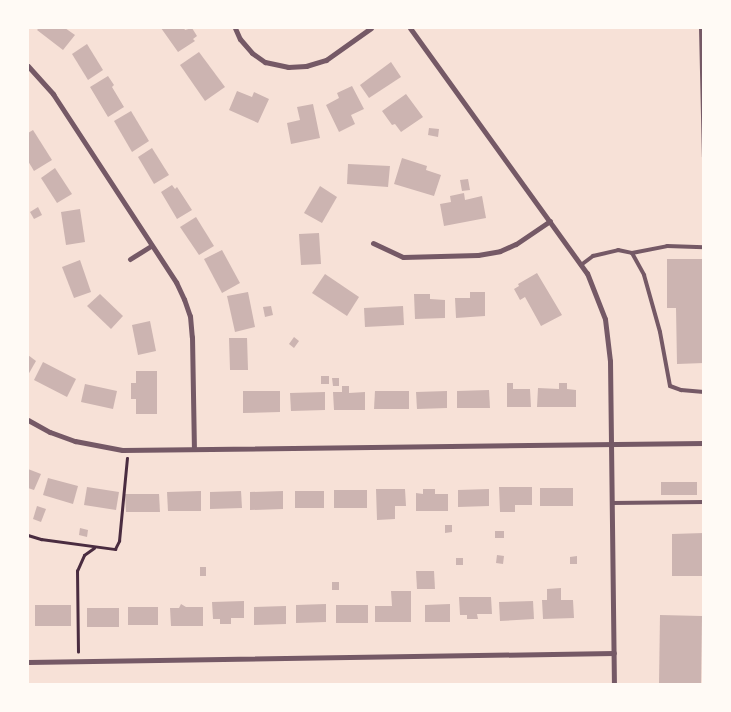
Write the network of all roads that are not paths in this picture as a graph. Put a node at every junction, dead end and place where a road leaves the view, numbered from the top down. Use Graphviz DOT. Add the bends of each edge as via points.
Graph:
graph roads {
  1 [pos="235,28"];
  2 [pos="371,28"];
  3 [pos="410,28"];
  4 [pos="701,28"];
  5 [pos="28,66"];
  6 [pos="704,158"];
  7 [pos="550,221"];
  8 [pos="373,243"];
  9 [pos="151,246"];
  10 [pos="704,247"];
  11 [pos="632,253"];
  12 [pos="130,259"];
  13 [pos="581,265"];
  14 [pos="704,392"];
  15 [pos="28,420"];
  16 [pos="704,444"];
  17 [pos="611,445"];
  18 [pos="194,450"];
  19 [pos="704,502"];
  20 [pos="612,503"];
  21 [pos="614,652"];
  22 [pos="28,662"];
  23 [pos="614,684"];
  1 -- 2 [label="street" via="252,53 265,62 288,67 326,60"];
  3 -- 7 [label="street"];
  4 -- 6 [label="lane"];
  5 -- 9 [label="street" via="53,94"];
  7 -- 8 [label="street" via="500,252 403,257"];
  7 -- 13 [label="street"];
  9 -- 12 [label="street"];
  9 -- 18 [label="street" via="176,282 190,316"];
  10 -- 11 [label="lane" via="667,246"];
  11 -- 13 [label="lane" via="618,250 593,256"];
  11 -- 14 [label="lane" via="644,275 660,332 670,386"];
  13 -- 17 [label="street" via="605,319 610,361"];
  15 -- 18 [label="street" via="75,441 127,450"];
  16 -- 17 [label="street"];
  17 -- 18 [label="street"];
  17 -- 20 [label="street"];
  19 -- 20 [label="lane"];
  20 -- 21 [label="street"];
  21 -- 22 [label="street"];
  21 -- 23 [label="street"];
}
